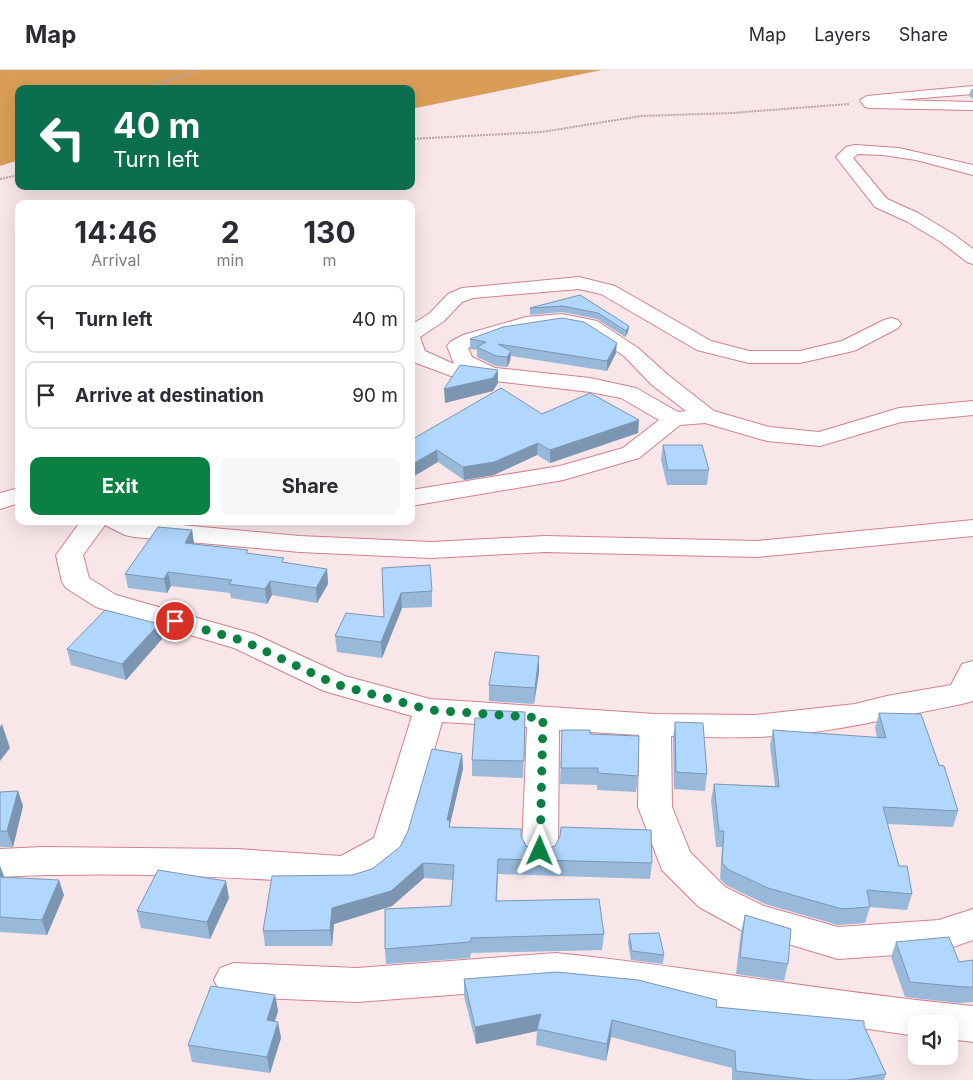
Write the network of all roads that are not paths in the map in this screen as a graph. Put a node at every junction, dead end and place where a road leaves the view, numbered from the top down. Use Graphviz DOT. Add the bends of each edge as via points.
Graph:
graph roads {
  1 [pos="973,90"];
  2 [pos="973,106"];
  3 [pos="973,170"];
  4 [pos="973,258"];
  5 [pos="892,324"];
  6 [pos="415,331"];
  7 [pos="415,355"];
  8 [pos="490,374"];
  9 [pos="973,408"];
  10 [pos="706,416"];
  11 [pos="674,419"];
  12 [pos="15,496"];
  13 [pos="415,497"];
  14 [pos="0,501"];
  15 [pos="92,525"];
  16 [pos="125,525"];
  17 [pos="973,528"];
  18 [pos="973,671"];
  19 [pos="430,710"];
  20 [pos="543,718"];
  21 [pos="656,725"];
  22 [pos="540,851"];
  23 [pos="0,863"];
  24 [pos="973,924"];
  25 [pos="234,980"];
  26 [pos="973,1024"];
  1 -- 2 [label="street" via="867,100 870,104"];
  3 -- 4 [label="street" via="887,152 855,149 844,156 880,203 947,238"];
  5 -- 6 [label="street" via="848,346 800,357 749,357 704,346 608,290 579,283 469,292 455,298 437,317"];
  7 -- 8 [label="street" via="451,370"];
  8 -- 10 [label="street" via="463,361 457,346 470,339 526,323 562,320 590,325 631,352"];
  8 -- 11 [label="street" via="590,385 628,394"];
  9 -- 10 [label="street" via="898,415 820,439 767,434"];
  10 -- 11 [label="street"];
  11 -- 13 [label="street" via="631,453 589,466"];
  12 -- 14 [label="street"];
  15 -- 19 [label="street" via="69,556 76,582 106,601 244,641 335,684"];
  16 -- 17 [label="street" via="134,529 300,544 432,550 545,544 757,549"];
  18 -- 21 [label="street" via="962,694 855,715 756,726"];
  19 -- 20 [label="street"];
  19 -- 23 [label="street" via="390,846 345,870 237,863"];
  20 -- 21 [label="street"];
  20 -- 22 [label="street"];
  21 -- 24 [label="street" via="655,807 675,860 712,897 754,919 838,943 939,936"];
  25 -- 26 [label="street" via="357,985 556,970 645,979"];
}
